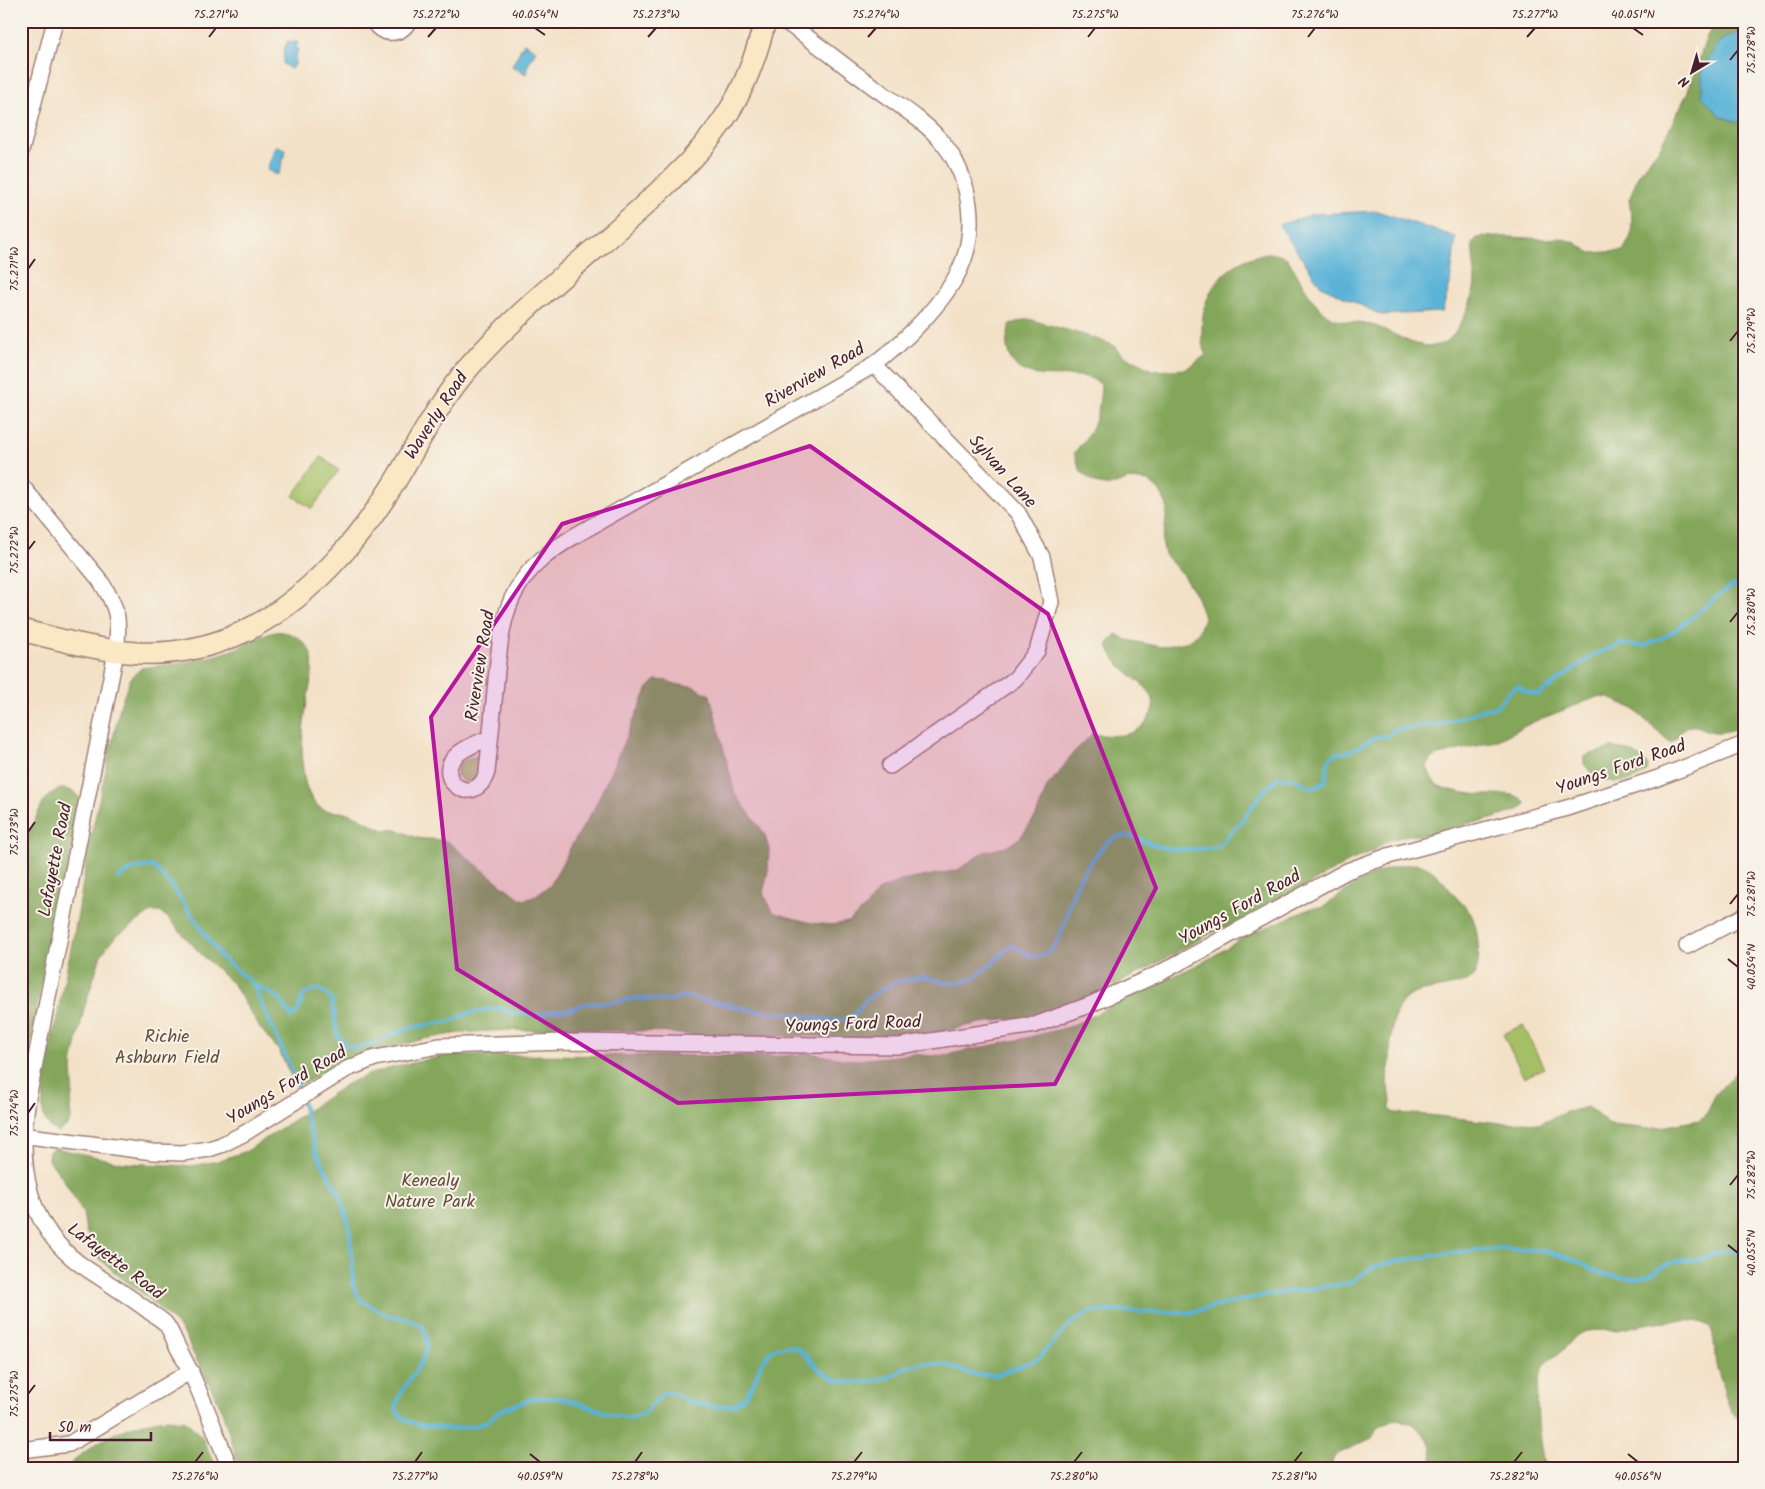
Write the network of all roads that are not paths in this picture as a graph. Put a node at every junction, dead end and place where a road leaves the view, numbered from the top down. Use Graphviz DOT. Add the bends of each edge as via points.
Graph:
graph roads {
  1 [pos="373,21"];
  2 [pos="409,21"];
  3 [pos="765,21"];
  4 [pos="784,21"];
  5 [pos="54,25"];
  6 [pos="21,151"];
  7 [pos="874,365"];
  8 [pos="21,485"];
  9 [pos="21,630"];
  10 [pos="116,652"];
  11 [pos="489,738"];
  12 [pos="1744,744"];
  13 [pos="890,766"];
  14 [pos="1744,916"];
  15 [pos="1687,946"];
  16 [pos="22,1135"];
  17 [pos="191,1371"];
  18 [pos="21,1450"];
  19 [pos="230,1468"];
  1 -- 2 [label="street" via="382,30 394,33"];
  3 -- 10 [label="street, Waverly Road" via="740,93 712,135 640,210 489,344 442,404 372,515 304,592 262,622 218,642 153,654"];
  4 -- 7 [label="street, Riverview Road" via="934,134 955,161 968,198 969,238 960,270 923,319"];
  5 -- 6 [label="street"];
  7 -- 11 [label="street, Riverview Road" via="545,555 517,589 505,618"];
  7 -- 13 [label="street, Sylvan Lane" via="1018,513 1042,557 1051,602 1037,651 1015,679"];
  8 -- 10 [label="street, Lafayette Road" via="108,592 118,623"];
  9 -- 10 [label="street, Waverly Road"];
  10 -- 16 [label="street, Lafayette Road"];
  12 -- 16 [label="street, Youngs Ford Road" via="1658,778 1567,808 1388,856 1347,871 1160,973 1036,1026 900,1046 565,1042 439,1046 399,1053 347,1069 231,1141 209,1149 153,1152"];
  14 -- 15 [label="street"];
  16 -- 17 [label="street, Lafayette Road" via="32,1201 46,1230 69,1255 165,1323"];
  17 -- 18 [label="street" via="69,1444"];
  17 -- 19 [label="street, Lafayette Road"];
}
